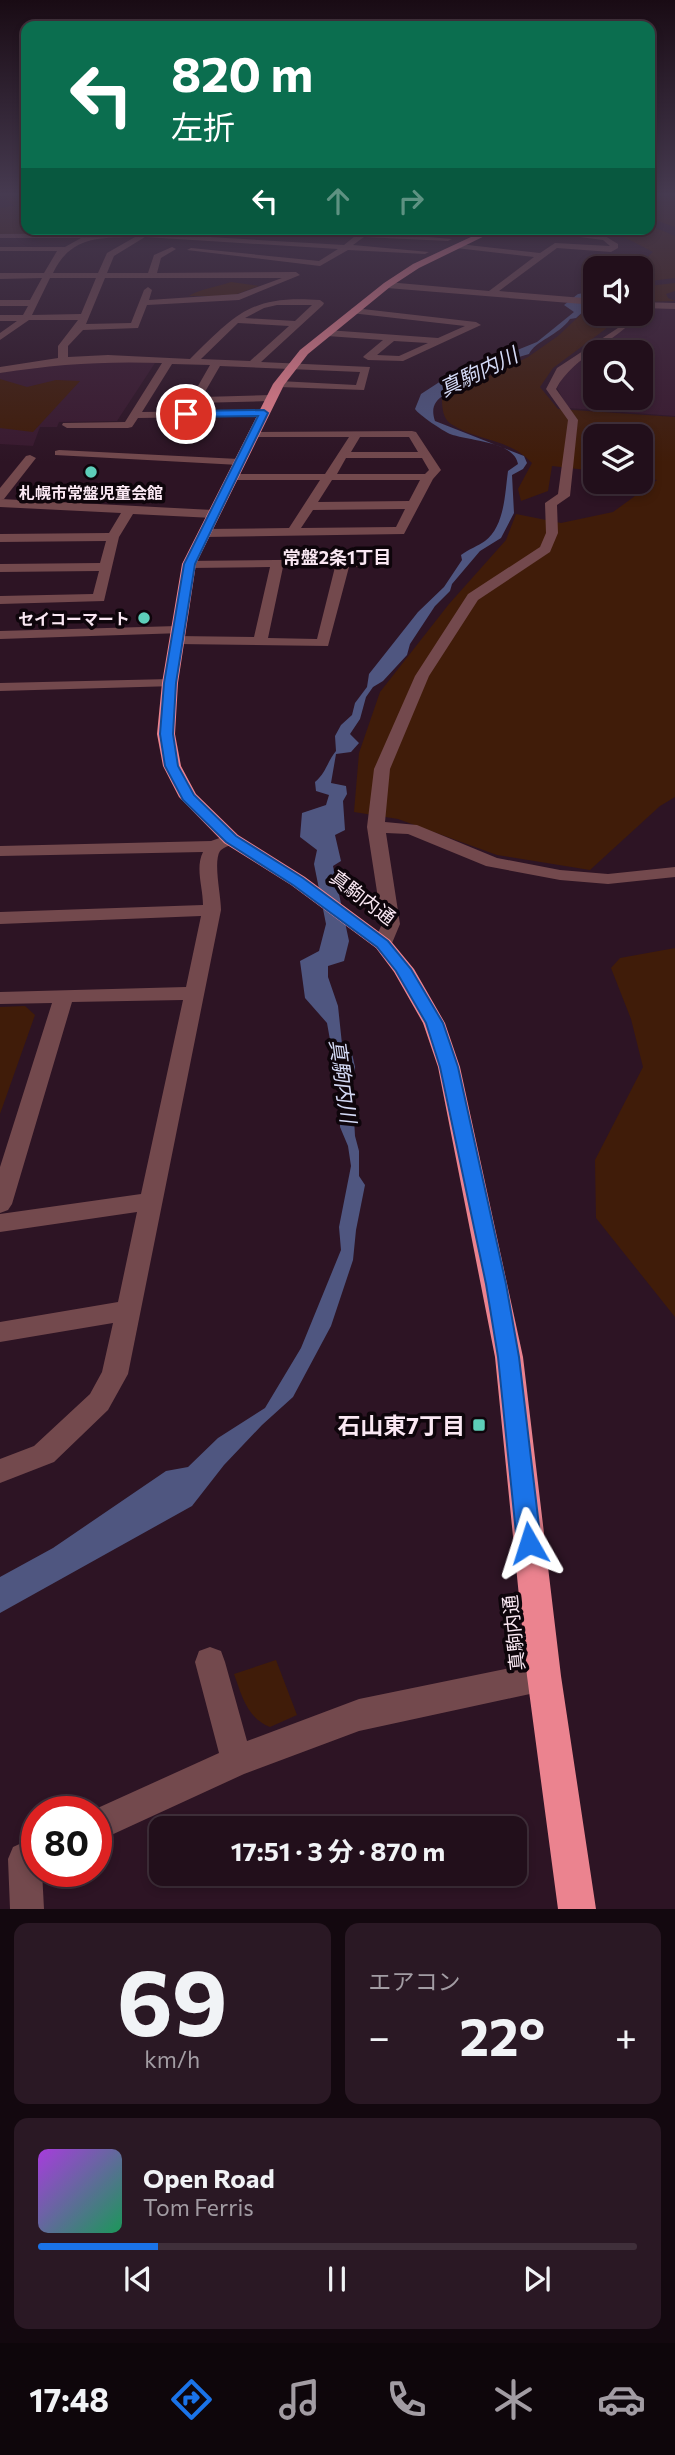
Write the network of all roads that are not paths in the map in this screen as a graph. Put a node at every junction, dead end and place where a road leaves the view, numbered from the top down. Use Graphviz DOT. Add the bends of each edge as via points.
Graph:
graph roads {
  1 [pos="43,284"];
  2 [pos="98,284"];
  3 [pos="213,284"];
  4 [pos="272,284"];
  5 [pos="502,284"];
  6 [pos="210,285"];
  7 [pos="387,285"];
  8 [pos="148,288"];
  9 [pos="161,288"];
  10 [pos="27,289"];
  11 [pos="41,289"];
  12 [pos="96,289"];
  13 [pos="109,289"];
  14 [pos="135,289"];
  15 [pos="491,293"];
  16 [pos="583,301"];
  17 [pos="0,303"];
  18 [pos="34,303"];
  19 [pos="144,303"];
  20 [pos="675,306"];
  21 [pos="653,307"];
  22 [pos="354,311"];
  23 [pos="0,318"];
  24 [pos="26,318"];
  25 [pos="236,320"];
  26 [pos="82,322"];
  27 [pos="296,324"];
  28 [pos="624,326"];
  29 [pos="327,333"];
  30 [pos="1,335"];
  31 [pos="391,338"];
  32 [pos="440,341"];
  33 [pos="64,360"];
  34 [pos="169,360"];
  35 [pos="194,361"];
  36 [pos="217,362"];
  37 [pos="253,364"];
  38 [pos="291,366"];
  39 [pos="0,370"];
  40 [pos="279,384"];
  41 [pos="271,398"];
  42 [pos="264,413"];
  43 [pos="134,415"];
  44 [pos="67,425"];
  45 [pos="253,434"];
  46 [pos="356,435"];
  47 [pos="59,453"];
  48 [pos="343,455"];
  49 [pos="427,455"];
  50 [pos="30,458"];
  51 [pos="239,462"];
  52 [pos="0,470"];
  53 [pos="19,471"];
  54 [pos="232,477"];
  55 [pos="428,477"];
  56 [pos="327,479"];
  57 [pos="0,496"];
  58 [pos="0,503"];
  59 [pos="413,505"];
  60 [pos="309,506"];
  61 [pos="129,510"];
  62 [pos="213,514"];
  63 [pos="204,533"];
  64 [pos="292,533"];
  65 [pos="113,537"];
  66 [pos="0,538"];
  67 [pos="343,563"];
  68 [pos="359,563"];
  69 [pos="189,564"];
  70 [pos="276,564"];
  71 [pos="105,567"];
  72 [pos="0,568"];
  73 [pos="0,600"];
  74 [pos="0,635"];
  75 [pos="177,635"];
  76 [pos="260,642"];
  77 [pos="170,683"];
  78 [pos="0,687"];
  79 [pos="376,827"];
  80 [pos="223,842"];
  81 [pos="0,851"];
  82 [pos="675,872"];
  83 [pos="212,911"];
  84 [pos="0,918"];
  85 [pos="376,938"];
  86 [pos="194,993"];
  87 [pos="64,996"];
  88 [pos="0,998"];
  89 [pos="151,1201"];
  90 [pos="0,1204"];
  91 [pos="0,1223"];
  92 [pos="130,1310"];
  93 [pos="0,1332"];
  94 [pos="0,1471"];
  95 [pos="210,1662"];
  96 [pos="544,1676"];
  97 [pos="237,1761"];
  98 [pos="112,1819"];
  99 [pos="26,1887"];
  100 [pos="27,1909"];
  101 [pos="577,1909"];
  1 -- 11 [label="street"];
  2 -- 12 [label="street"];
  3 -- 6 [label="street"];
  4 -- 19 [label="street" via="239,297"];
  5 -- 15 [label="street"];
  7 -- 15 [label="street"];
  7 -- 22 [label="highway, 真駒内通"];
  8 -- 9 [label="street"];
  8 -- 14 [label="street"];
  8 -- 19 [label="street"];
  10 -- 11 [label="street"];
  11 -- 18 [label="street"];
  12 -- 13 [label="street"];
  12 -- 26 [label="street"];
  15 -- 16 [label="street"];
  17 -- 18 [label="street"];
  18 -- 24 [label="street"];
  19 -- 26 [label="street" via="135,326"];
  20 -- 21 [label="street"];
  22 -- 29 [label="highway, 真駒内通"];
  22 -- 32 [label="street" via="475,324"];
  23 -- 24 [label="street"];
  24 -- 26 [label="street"];
  24 -- 30 [label="street"];
  25 -- 27 [label="street"];
  25 -- 27 [label="street" via="264,304 288,300 320,303"];
  25 -- 35 [label="street"];
  26 -- 33 [label="street" via="63,346"];
  27 -- 37 [label="street"];
  28 -- 79 [label="street" via="561,370 551,389 573,420 564,496 551,503 552,533 545,549 474,597 422,676 382,769"];
  29 -- 31 [label="street"];
  29 -- 38 [label="highway, 真駒内通"];
  31 -- 32 [label="street"];
  31 -- 32 [label="street" via="368,357 400,359"];
  33 -- 34 [label="street"];
  33 -- 39 [label="street"];
  34 -- 35 [label="street"];
  34 -- 43 [label="street"];
  35 -- 36 [label="street"];
  36 -- 37 [label="street"];
  36 -- 41 [label="street" via="195,400"];
  37 -- 38 [label="street"];
  38 -- 40 [label="highway, 真駒内通"];
  38 -- 40 [label="street" via="366,369 359,391"];
  40 -- 41 [label="highway, 真駒内通"];
  41 -- 42 [label="highway, 真駒内通"];
  42 -- 43 [label="street"];
  42 -- 45 [label="highway, 真駒内通"];
  43 -- 44 [label="street" via="128,425"];
  45 -- 46 [label="street"];
  45 -- 51 [label="highway, 真駒内通"];
  46 -- 48 [label="street"];
  46 -- 49 [label="street" via="412,434"];
  47 -- 51 [label="street"];
  48 -- 49 [label="street"];
  48 -- 56 [label="street"];
  49 -- 55 [label="street" via="435,470"];
  50 -- 53 [label="street"];
  51 -- 54 [label="highway, 真駒内通"];
  52 -- 53 [label="street"];
  53 -- 57 [label="street"];
  54 -- 56 [label="street"];
  54 -- 62 [label="highway, 真駒内通"];
  55 -- 56 [label="street"];
  55 -- 59 [label="street"];
  56 -- 60 [label="street"];
  58 -- 61 [label="street"];
  59 -- 60 [label="street"];
  59 -- 64 [label="street" via="400,531"];
  60 -- 64 [label="street"];
  61 -- 62 [label="street"];
  61 -- 65 [label="street"];
  62 -- 63 [label="highway, 真駒内通"];
  63 -- 64 [label="street"];
  63 -- 69 [label="highway, 真駒内通"];
  65 -- 66 [label="street"];
  65 -- 71 [label="street"];
  67 -- 68 [label="street"];
  67 -- 70 [label="street"];
  67 -- 76 [label="street" via="323,643"];
  69 -- 70 [label="street"];
  69 -- 75 [label="highway, 真駒内通"];
  70 -- 76 [label="street"];
  71 -- 72 [label="street"];
  71 -- 73 [label="street" via="99,598"];
  74 -- 75 [label="street"];
  75 -- 76 [label="street"];
  75 -- 77 [label="highway, 真駒内通"];
  77 -- 78 [label="street"];
  77 -- 80 [label="highway, 真駒内通" via="166,734 172,766 188,797"];
  79 -- 82 [label="street" via="411,829 492,862 560,875 608,880"];
  79 -- 85 [label="street" via="391,924"];
  80 -- 81 [label="street"];
  80 -- 83 [label="street" via="207,862"];
  80 -- 85 [label="highway, 真駒内通" via="298,881"];
  83 -- 84 [label="street"];
  83 -- 86 [label="street"];
  85 -- 96 [label="highway, 真駒内通" via="420,995 449,1067 509,1357"];
  86 -- 87 [label="street"];
  86 -- 89 [label="street"];
  87 -- 88 [label="street"];
  87 -- 90 [label="street"];
  89 -- 91 [label="street"];
  89 -- 92 [label="street"];
  92 -- 93 [label="street"];
  92 -- 94 [label="street" via="115,1374 99,1402 44,1454"];
  95 -- 97 [label="street"];
  96 -- 97 [label="street" via="359,1715"];
  96 -- 101 [label="highway, 真駒内通"];
  97 -- 98 [label="street"];
  99 -- 100 [label="street"];
}
